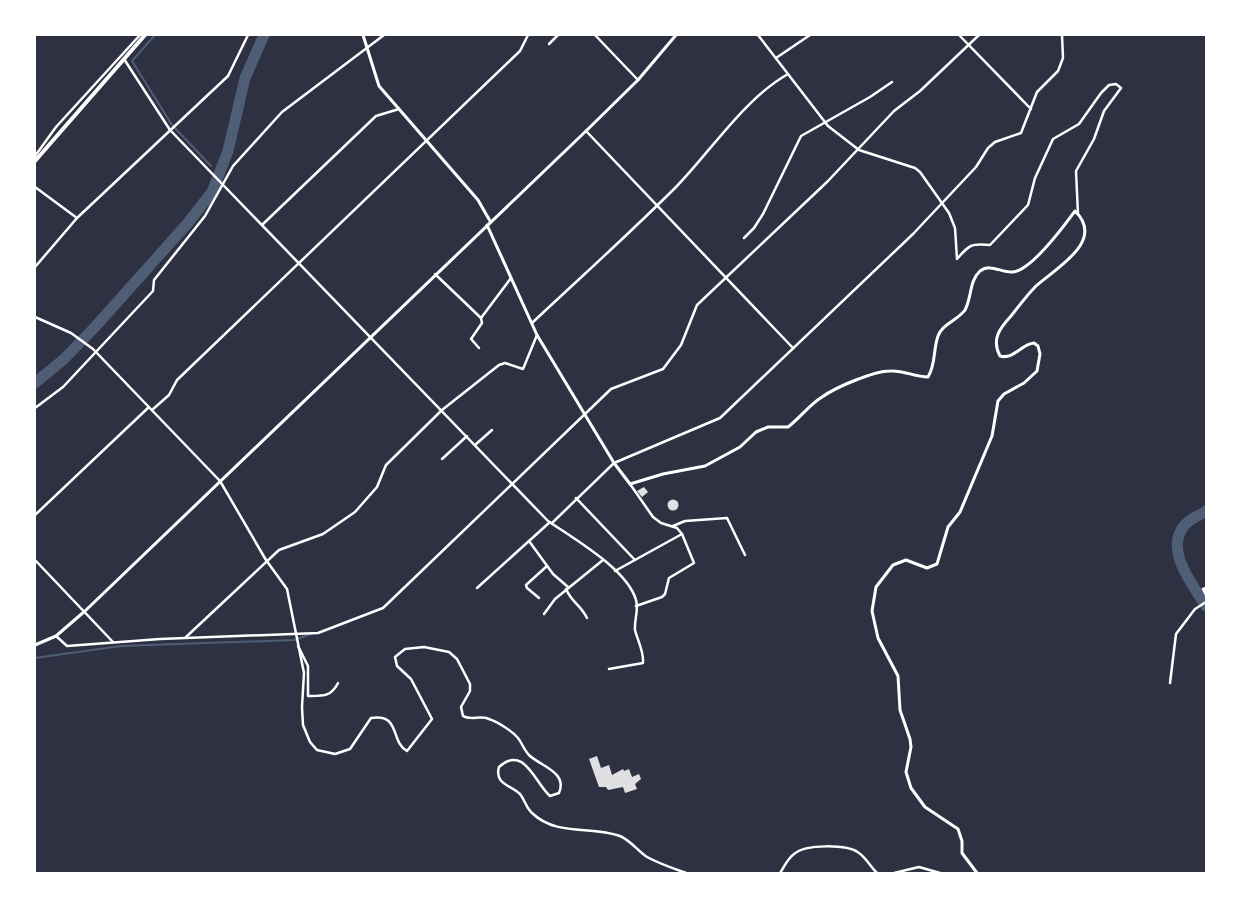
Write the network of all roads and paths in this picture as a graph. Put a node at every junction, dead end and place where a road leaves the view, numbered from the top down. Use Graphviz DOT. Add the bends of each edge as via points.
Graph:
graph roads {
  1 [pos="140,35"];
  2 [pos="146,35"];
  3 [pos="248,35"];
  4 [pos="363,35"];
  5 [pos="384,35"];
  6 [pos="528,35"];
  7 [pos="558,35"];
  8 [pos="595,35"];
  9 [pos="676,35"];
  10 [pos="758,35"];
  11 [pos="810,35"];
  12 [pos="959,35"];
  13 [pos="979,35"];
  14 [pos="1062,35"];
  15 [pos="549,44"];
  16 [pos="968,45"];
  17 [pos="366,50"];
  18 [pos="776,58"];
  19 [pos="124,59"];
  20 [pos="788,74"];
  21 [pos="638,80"];
  22 [pos="892,82"];
  23 [pos="398,109"];
  24 [pos="1031,109"];
  25 [pos="825,121"];
  26 [pos="170,130"];
  27 [pos="586,131"];
  28 [pos="426,141"];
  29 [pos="859,150"];
  30 [pos="35,156"];
  31 [pos="35,161"];
  32 [pos="223,183"];
  33 [pos="35,187"];
  34 [pos="941,202"];
  35 [pos="657,205"];
  36 [pos="1078,214"];
  37 [pos="77,218"];
  38 [pos="490,222"];
  39 [pos="262,224"];
  40 [pos="487,225"];
  41 [pos="744,238"];
  42 [pos="300,262"];
  43 [pos="35,267"];
  44 [pos="435,274"];
  45 [pos="511,278"];
  46 [pos="726,278"];
  47 [pos="35,318"];
  48 [pos="481,318"];
  49 [pos="532,324"];
  50 [pos="371,335"];
  51 [pos="537,335"];
  52 [pos="479,348"];
  53 [pos="793,348"];
  54 [pos="94,350"];
  55 [pos="149,407"];
  56 [pos="35,408"];
  57 [pos="152,410"];
  58 [pos="442,410"];
  59 [pos="584,415"];
  60 [pos="492,430"];
  61 [pos="467,436"];
  62 [pos="476,445"];
  63 [pos="442,458"];
  64 [pos="614,463"];
  65 [pos="220,481"];
  66 [pos="512,484"];
  67 [pos="630,484"];
  68 [pos="576,498"];
  69 [pos="35,515"];
  70 [pos="550,523"];
  71 [pos="671,526"];
  72 [pos="682,534"];
  73 [pos="529,541"];
  74 [pos="745,555"];
  75 [pos="35,560"];
  76 [pos="266,560"];
  77 [pos="603,560"];
  78 [pos="635,560"];
  79 [pos="547,566"];
  80 [pos="615,571"];
  81 [pos="477,588"];
  82 [pos="567,588"];
  83 [pos="1206,588"];
  84 [pos="1206,595"];
  85 [pos="539,598"];
  86 [pos="1206,602"];
  87 [pos="636,606"];
  88 [pos="85,611"];
  89 [pos="544,614"];
  90 [pos="587,618"];
  91 [pos="294,635"];
  92 [pos="56,636"];
  93 [pos="185,638"];
  94 [pos="113,642"];
  95 [pos="296,643"];
  96 [pos="35,645"];
  97 [pos="609,669"];
  98 [pos="338,683"];
  99 [pos="1170,683"];
  100 [pos="686,873"];
  101 [pos="780,873"];
  102 [pos="878,873"];
  103 [pos="894,873"];
  104 [pos="940,873"];
  105 [pos="977,873"];
  1 -- 30 [label="street" via="56,127"];
  2 -- 19 [label="main road"];
  3 -- 26 [label="street" via="228,76"];
  4 -- 17 [label="street"];
  5 -- 17 [label="street"];
  6 -- 28 [label="street" via="520,51"];
  7 -- 15 [label="street"];
  8 -- 21 [label="street"];
  9 -- 21 [label="street"];
  10 -- 18 [label="street"];
  11 -- 18 [label="street"];
  12 -- 16 [label="street"];
  13 -- 16 [label="street"];
  14 -- 24 [label="street" via="1063,58 1058,71 1037,92"];
  16 -- 24 [label="street"];
  16 -- 29 [label="street" via="894,111"];
  17 -- 23 [label="street" via="379,86"];
  17 -- 32 [label="street" via="282,112 233,166"];
  18 -- 20 [label="street"];
  19 -- 26 [label="street"];
  19 -- 31 [label="main road"];
  20 -- 25 [label="street"];
  20 -- 35 [label="street" via="773,82"];
  21 -- 27 [label="street"];
  22 -- 25 [label="street"];
  23 -- 28 [label="street"];
  23 -- 39 [label="street" via="376,116"];
  24 -- 34 [label="street" via="1021,134 995,142 976,167"];
  25 -- 29 [label="street"];
  25 -- 41 [label="street" via="798,140 763,214"];
  26 -- 32 [label="street"];
  26 -- 37 [label="street"];
  27 -- 35 [label="street"];
  27 -- 38 [label="street"];
  28 -- 38 [label="street" via="478,200"];
  28 -- 42 [label="street"];
  29 -- 34 [label="street" via="914,168"];
  29 -- 46 [label="street"];
  32 -- 39 [label="street"];
  32 -- 54 [label="street" via="205,216 154,280 153,290"];
  33 -- 37 [label="street"];
  34 -- 36 [label="street" via="955,228 957,259 968,246 995,242 1028,205 1035,178 1053,139 1079,124 1101,93 1109,85 1116,84 1121,88 1119,94 1104,111 1094,139 1076,171"];
  34 -- 53 [label="street"];
  35 -- 46 [label="street"];
  35 -- 49 [label="street"];
  36 -- 67 [label="street" via="1075,211 1054,240 1018,271 989,267 974,277 964,310 938,336 928,377 902,371 868,376 823,396 788,428 768,427 756,432 740,447 705,466"];
  36 -- 105 [label="street" via="1086,226 1078,250 1033,288 997,332 996,349 1000,356 1012,355 1030,344 1038,346 1037,371 998,401 992,436 960,512 948,527 937,564 927,568 906,560 893,565 876,586 872,603 878,638 898,676 900,710 910,739 906,772 912,788 925,807 958,829 962,853"];
  37 -- 43 [label="street"];
  38 -- 40 [label="street"];
  39 -- 42 [label="street"];
  40 -- 44 [label="street"];
  40 -- 45 [label="street"];
  42 -- 50 [label="street"];
  42 -- 57 [label="street" via="177,380 169,395"];
  44 -- 48 [label="street"];
  44 -- 50 [label="street"];
  45 -- 48 [label="street"];
  45 -- 49 [label="street"];
  46 -- 53 [label="street"];
  46 -- 59 [label="street" via="697,305 681,345 663,369 611,389"];
  47 -- 54 [label="street" via="71,333"];
  48 -- 52 [label="street" via="482,323 471,339"];
  49 -- 51 [label="street"];
  50 -- 58 [label="street"];
  50 -- 65 [label="street"];
  51 -- 58 [label="street" via="523,369 505,363 499,365"];
  51 -- 59 [label="street"];
  53 -- 64 [label="street" via="720,418"];
  54 -- 55 [label="street"];
  54 -- 56 [label="street" via="63,387"];
  55 -- 57 [label="street"];
  55 -- 69 [label="street"];
  57 -- 65 [label="street"];
  58 -- 61 [label="street"];
  58 -- 76 [label="street" via="386,465 377,487 355,512 323,534 279,550"];
  59 -- 64 [label="street"];
  59 -- 66 [label="street"];
  60 -- 62 [label="street"];
  61 -- 62 [label="street"];
  61 -- 63 [label="street"];
  62 -- 66 [label="street"];
  64 -- 67 [label="street"];
  64 -- 68 [label="street"];
  65 -- 76 [label="street"];
  65 -- 88 [label="street"];
  66 -- 70 [label="street"];
  66 -- 91 [label="street" via="382,608 318,633"];
  67 -- 71 [label="street" via="653,517"];
  68 -- 70 [label="street"];
  68 -- 78 [label="street"];
  70 -- 73 [label="street"];
  70 -- 77 [label="street"];
  71 -- 72 [label="street"];
  71 -- 74 [label="street" via="685,521 727,518"];
  72 -- 78 [label="street"];
  72 -- 87 [label="street" via="694,563 669,578 662,597"];
  73 -- 79 [label="street"];
  73 -- 81 [label="street"];
  75 -- 88 [label="street"];
  76 -- 91 [label="street" via="287,589"];
  76 -- 93 [label="street"];
  77 -- 80 [label="street"];
  77 -- 82 [label="street"];
  78 -- 80 [label="street"];
  79 -- 82 [label="street"];
  79 -- 85 [label="street" via="526,585"];
  80 -- 87 [label="street" via="628,585"];
  82 -- 89 [label="street"];
  82 -- 90 [label="street" via="571,600 581,606"];
  83 -- 84 [label="street" via="1203,589"];
  86 -- 99 [label="street" via="1195,609 1176,634"];
  87 -- 97 [label="street" via="635,629 644,656 643,664"];
  88 -- 92 [label="street"];
  88 -- 94 [label="street"];
  91 -- 93 [label="street"];
  91 -- 95 [label="street"];
  92 -- 94 [label="street" via="67,646"];
  92 -- 96 [label="street"];
  93 -- 94 [label="street"];
  95 -- 98 [label="street" via="308,666 308,696 329,696"];
  95 -- 100 [label="street" via="304,673 303,725 317,750 335,754 350,750 370,718 378,716 392,725 407,751 432,719 411,679 397,666 395,656 405,650 438,648 457,659 470,684 470,691 460,707 463,716 467,719 485,718 506,728 518,737 529,755 558,776 561,789 550,796 518,760 498,767 501,782 520,794 532,814 552,826 621,836 655,861"];
  101 -- 102 [label="street" via="793,854 805,848 818,847 848,847 866,859"];
  103 -- 104 [label="street" via="919,867"];
}
